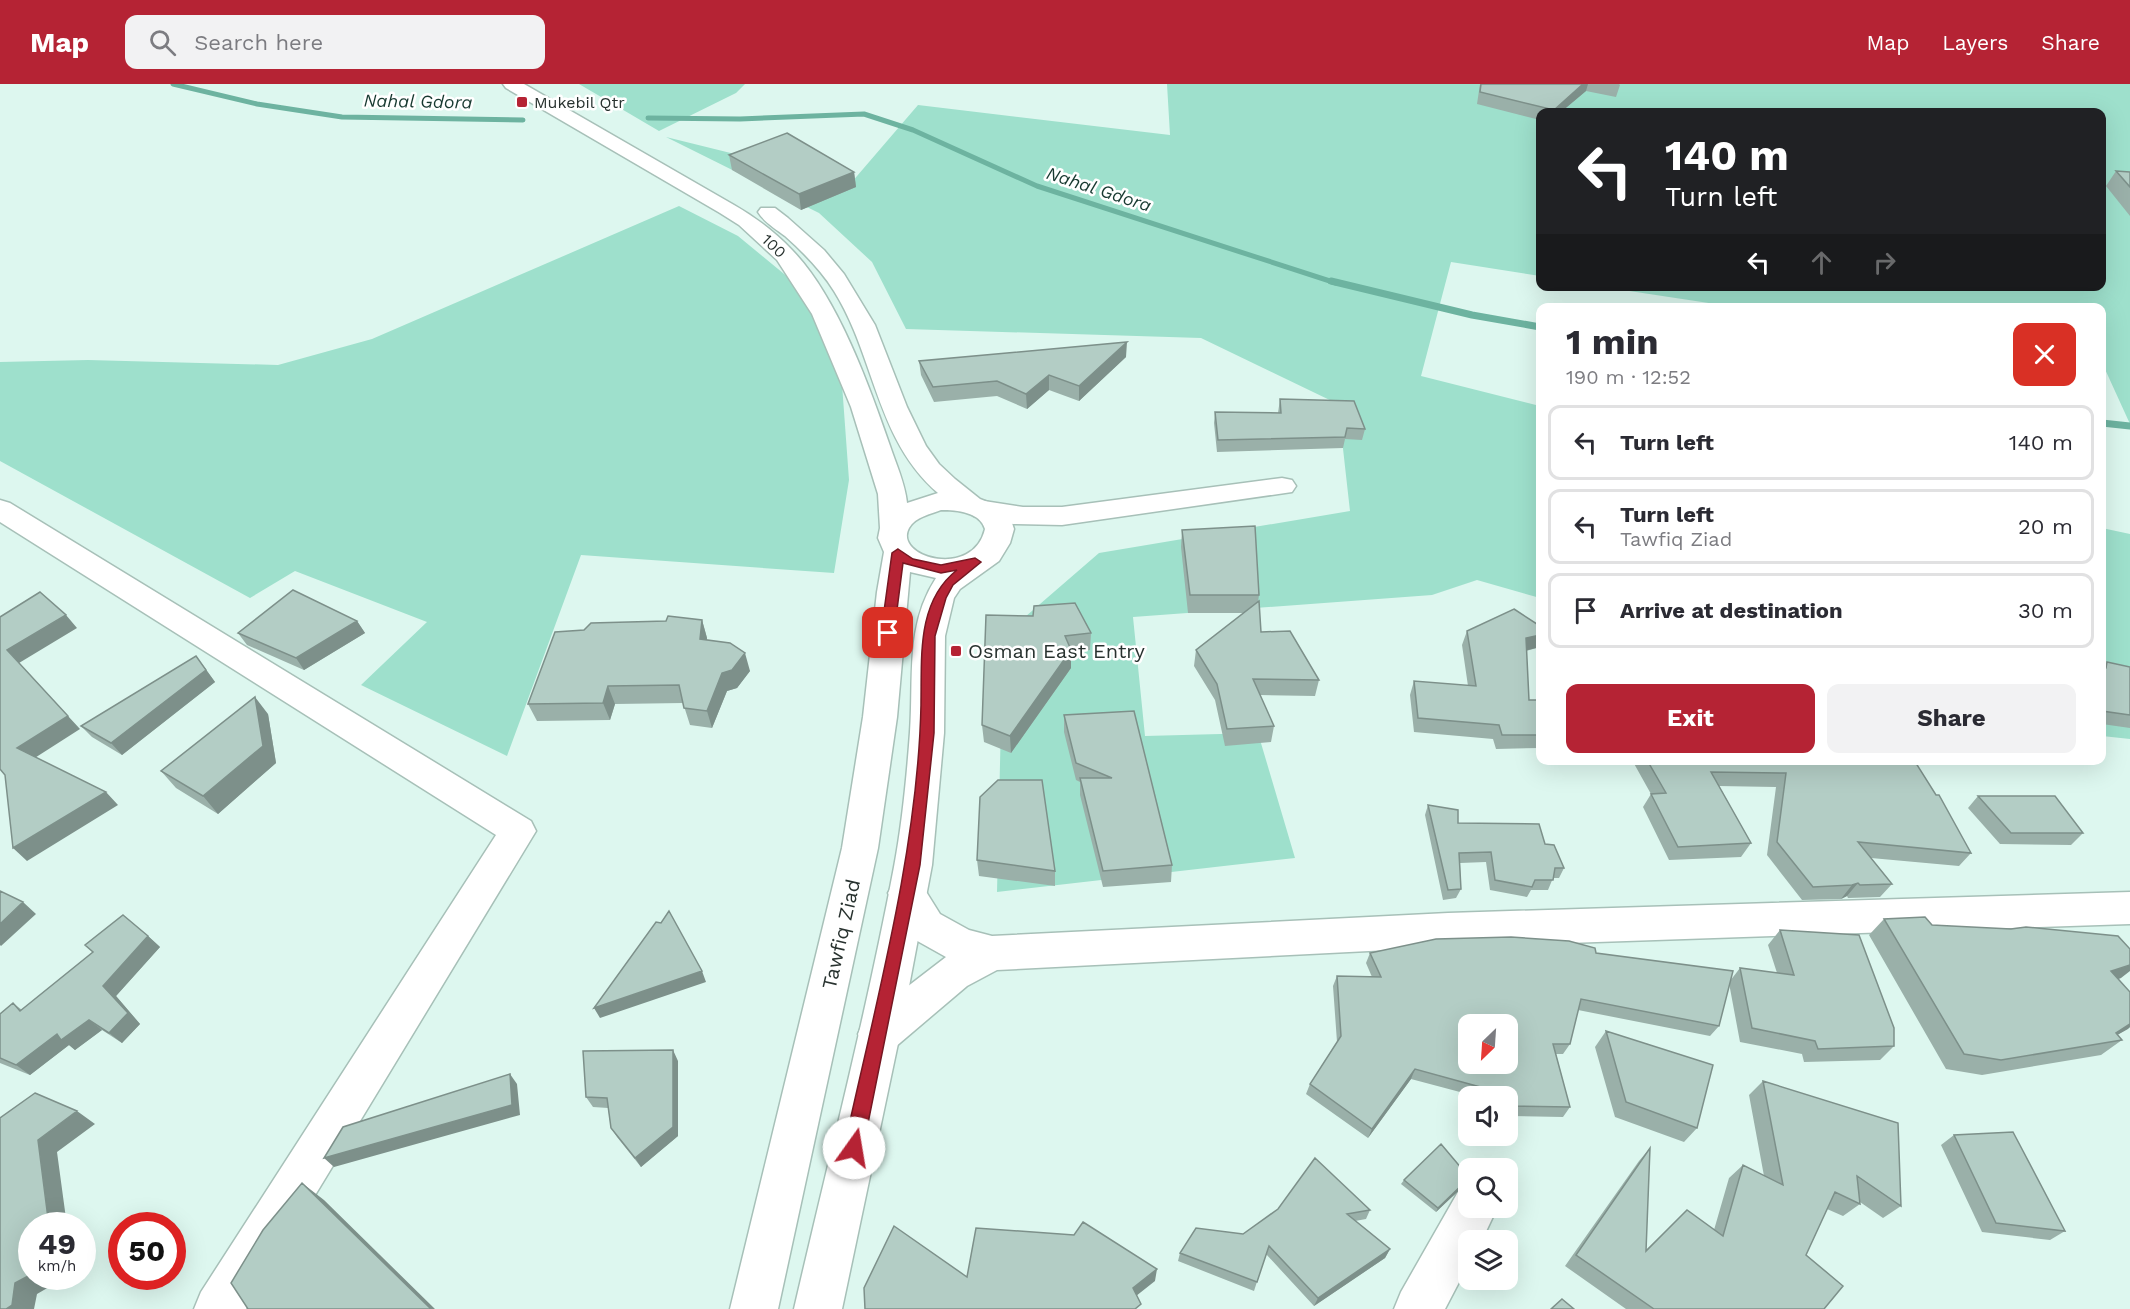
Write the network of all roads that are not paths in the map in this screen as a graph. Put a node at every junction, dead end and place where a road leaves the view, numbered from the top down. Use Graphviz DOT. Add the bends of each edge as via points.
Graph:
graph roads {
  1 [pos="512,84"];
  2 [pos="544,84"];
  3 [pos="1282,486"];
  4 [pos="976,507"];
  5 [pos="0,509"];
  6 [pos="1062,516"];
  7 [pos="896,540"];
  8 [pos="984,555"];
  9 [pos="907,893"];
  10 [pos="2130,908"];
  11 [pos="992,953"];
  12 [pos="879,1034"];
  13 [pos="1468,1218"];
  14 [pos="218,1309"];
  15 [pos="754,1309"];
  16 [pos="818,1309"];
  17 [pos="1418,1309"];
  1 -- 7 [label="main road, 100" via="727,209 785,255 824,314 864,407 892,494"];
  2 -- 4 [label="main road, 100" via="766,210 817,254 854,306 901,420 923,462 938,480"];
  3 -- 6 [label="main road"];
  4 -- 6 [label="main road" via="1020,516"];
  4 -- 7 [label="main road" via="939,501 924,504 900,518"];
  4 -- 8 [label="main road" via="993,517 998,526 999,536"];
  5 -- 14 [label="main road" via="518,831"];
  6 -- 8 [label="main road"];
  7 -- 8 [label="main road" via="909,562 941,569"];
  7 -- 15 [label="main road, Tawfiq Ziad" via="880,717 860,848"];
  8 -- 9 [label="main road" via="949,582 939,598 929,636 927,733"];
  9 -- 11 [label="main road" via="926,926 960,945"];
  9 -- 12 [label="main road"];
  10 -- 11 [label="main road" via="1448,930"];
  11 -- 12 [label="main road" via="953,973"];
  12 -- 16 [label="main road"];
  13 -- 17 [label="main road"];
}
